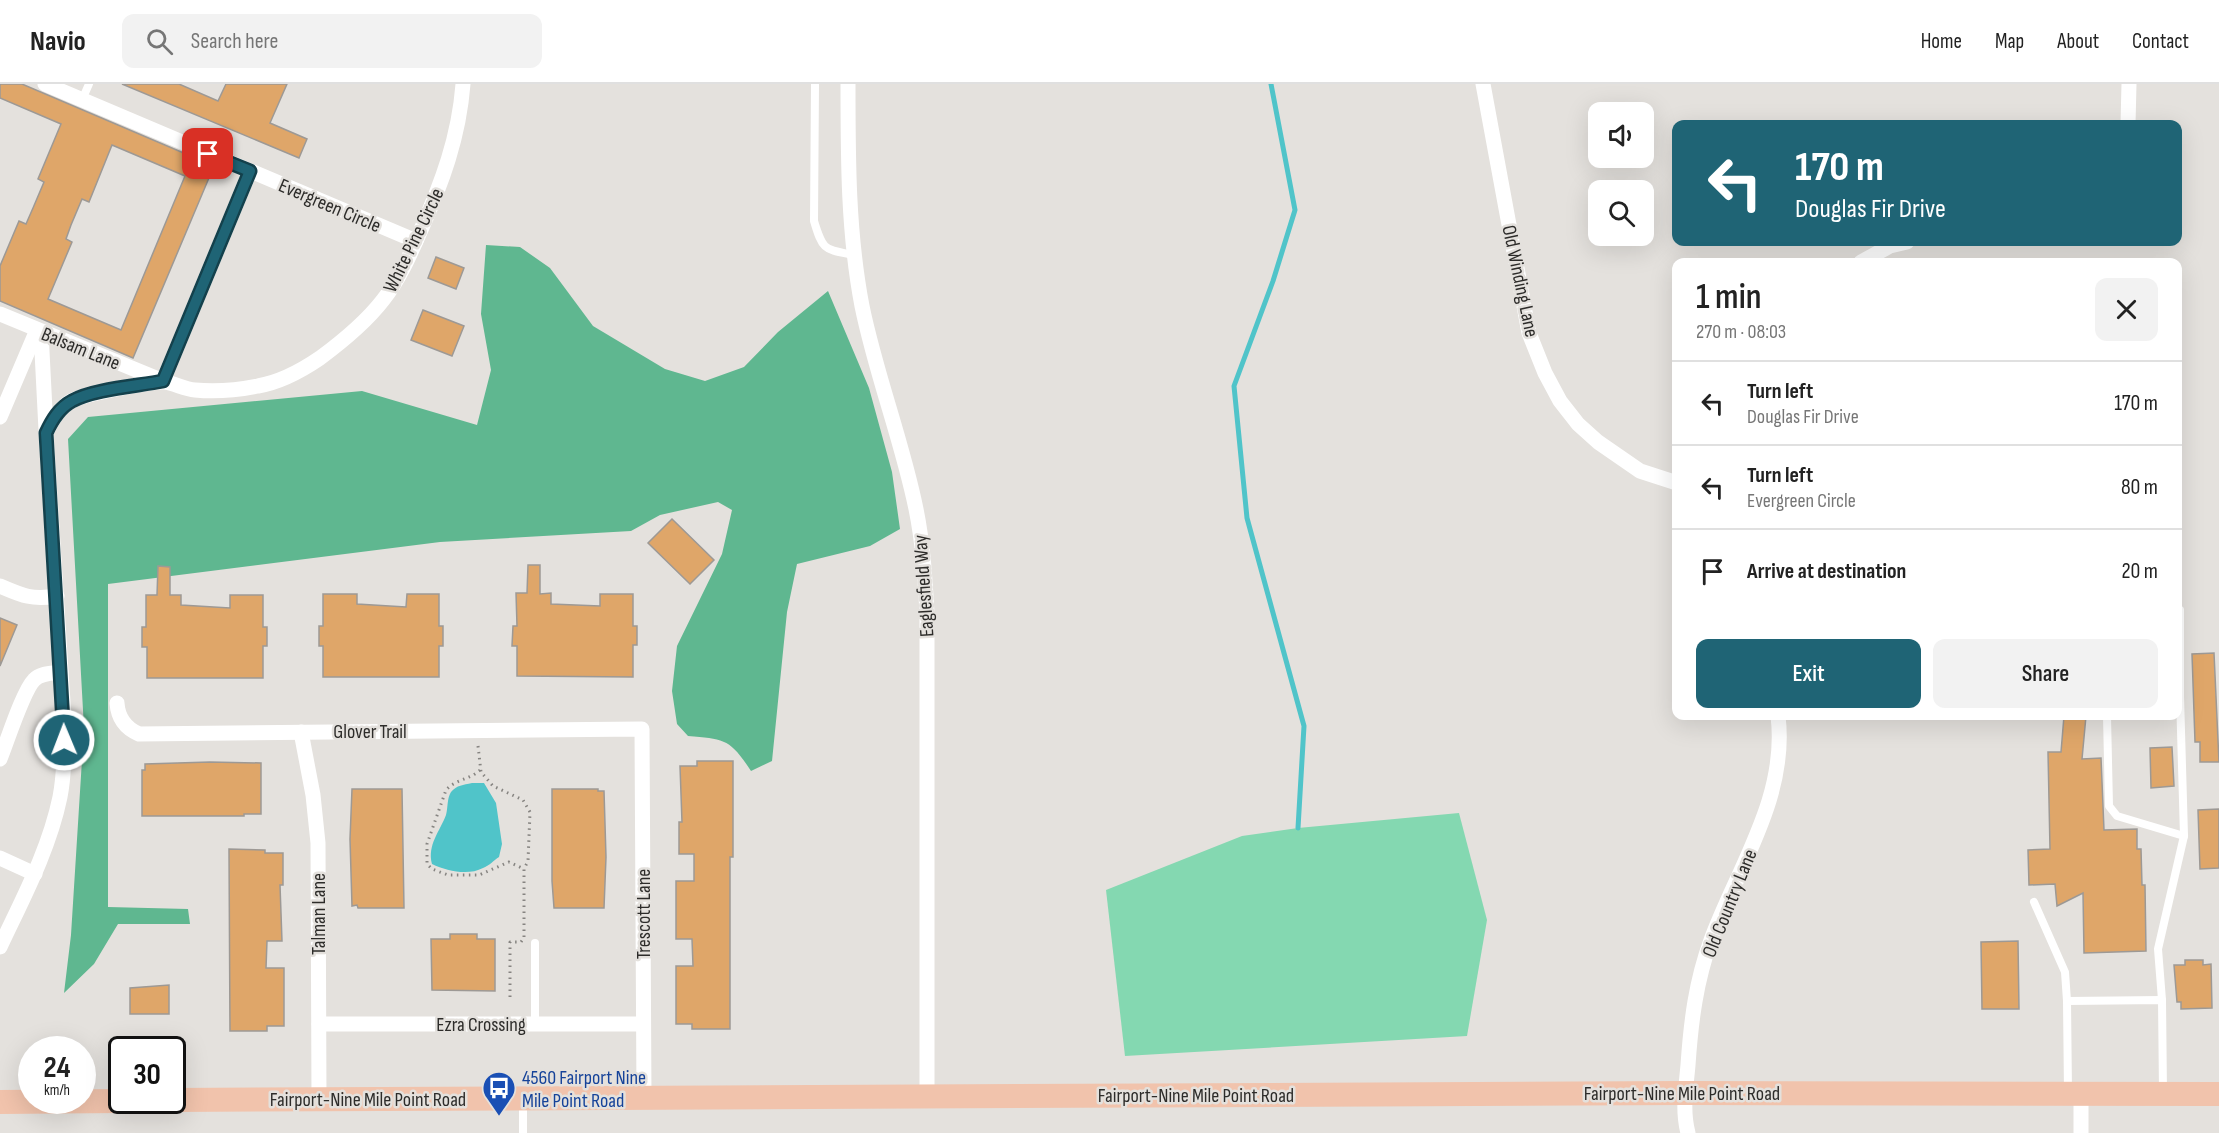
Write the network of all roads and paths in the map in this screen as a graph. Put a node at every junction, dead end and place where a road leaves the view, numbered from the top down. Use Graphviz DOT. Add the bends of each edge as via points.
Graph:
graph roads {
  1 [pos="45,84"];
  2 [pos="89,84"];
  3 [pos="463,84"];
  4 [pos="815,84"];
  5 [pos="848,84"];
  6 [pos="1483,84"];
  7 [pos="2129,84"];
  8 [pos="82,100"];
  9 [pos="2127,120"];
  10 [pos="250,171"];
  11 [pos="416,241"];
  12 [pos="1890,246"];
  13 [pos="855,255"];
  14 [pos="1868,258"];
  15 [pos="0,314"];
  16 [pos="39,331"];
  17 [pos="163,381"];
  18 [pos="0,417"];
  19 [pos="46,433"];
  20 [pos="1672,481"];
  21 [pos="0,586"];
  22 [pos="57,596"];
  23 [pos="61,672"];
  24 [pos="117,703"];
  25 [pos="1778,720"];
  26 [pos="2107,720"];
  27 [pos="2180,720"];
  28 [pos="642,729"];
  29 [pos="478,730"];
  30 [pos="301,732"];
  31 [pos="0,759"];
  32 [pos="480,770"];
  33 [pos="2184,836"];
  34 [pos="0,858"];
  35 [pos="524,869"];
  36 [pos="35,874"];
  37 [pos="2034,902"];
  38 [pos="535,943"];
  39 [pos="0,947"];
  40 [pos="510,998"];
  41 [pos="2162,1000"];
  42 [pos="2067,1001"];
  43 [pos="319,1024"];
  44 [pos="535,1024"];
  45 [pos="643,1024"];
  46 [pos="1684,1093"];
  47 [pos="2163,1093"];
  48 [pos="2074,1094"];
  49 [pos="2219,1094"];
  50 [pos="927,1096"];
  51 [pos="319,1098"];
  52 [pos="523,1098"];
  53 [pos="644,1098"];
  54 [pos="186,1100"];
  55 [pos="108,1101"];
  56 [pos="0,1102"];
  57 [pos="523,1133"];
  58 [pos="1688,1133"];
  59 [pos="2081,1133"];
  1 -- 8 [label="street, Evergreen Circle"];
  2 -- 8 [label="lane"];
  3 -- 11 [label="street, White Pine Circle" via="453,149"];
  4 -- 13 [label="lane" via="814,221 820,242 829,250"];
  5 -- 13 [label="street, Eaglesfield Way" via="848,177"];
  6 -- 20 [label="street, Old Winding Lane" via="1529,333 1545,373 1578,424 1598,442 1640,471"];
  7 -- 9 [label="street"];
  8 -- 10 [label="street, Evergreen Circle"];
  10 -- 11 [label="street, Evergreen Circle"];
  10 -- 17 [label="street"];
  11 -- 17 [label="street, White Pine Circle" via="384,299 360,325 292,375 258,386 224,390 193,390"];
  12 -- 14 [label="street"];
  13 -- 50 [label="street, Eaglesfield Way" via="862,306 923,545 927,613"];
  15 -- 16 [label="street, Balsam Lane"];
  16 -- 17 [label="street, Balsam Lane"];
  16 -- 18 [label="street"];
  16 -- 19 [label="street"];
  17 -- 19 [label="street, White Pine Circle" via="71,401 60,410"];
  19 -- 22 [label="street"];
  21 -- 22 [label="street" via="37,599"];
  22 -- 23 [label="street"];
  23 -- 31 [label="street" via="35,678"];
  23 -- 36 [label="street" via="64,761 60,796"];
  24 -- 30 [label="street, Glover Trail" via="121,720 139,734"];
  25 -- 46 [label="street, Old Country Lane" via="1777,773 1766,815 1713,934 1695,990"];
  26 -- 33 [label="lane" via="2112,812"];
  27 -- 33 [label="lane"];
  28 -- 29 [label="street, Glover Trail"];
  28 -- 45 [label="street, Trescott Lane"];
  29 -- 30 [label="street, Glover Trail"];
  29 -- 32 [label="path"];
  30 -- 43 [label="street, Talman Lane" via="318,843"];
  32 -- 35 [label="path" via="493,786 517,795 528,806 531,817"];
  32 -- 35 [label="path" via="446,790 427,844 427,864 448,875 479,875 509,862"];
  33 -- 41 [label="lane" via="2158,949"];
  34 -- 36 [label="street"];
  35 -- 40 [label="path" via="524,938 521,942 510,942"];
  36 -- 39 [label="street"];
  37 -- 42 [label="lane" via="2065,972"];
  38 -- 44 [label="lane"];
  41 -- 42 [label="lane"];
  41 -- 47 [label="lane"];
  42 -- 48 [label="lane"];
  43 -- 44 [label="street, Ezra Crossing"];
  43 -- 51 [label="street, Talman Lane"];
  44 -- 45 [label="street, Ezra Crossing"];
  45 -- 53 [label="street, Trescott Lane"];
  46 -- 48 [label="main road, Fairport-Nine Mile Point Road"];
  46 -- 50 [label="main road, Fairport-Nine Mile Point Road"];
  46 -- 58 [label="street, Old Country Lane"];
  47 -- 48 [label="main road, Fairport-Nine Mile Point Road"];
  47 -- 49 [label="main road, Fairport-Nine Mile Point Road"];
  48 -- 59 [label="street"];
  50 -- 53 [label="main road, Fairport-Nine Mile Point Road"];
  51 -- 52 [label="main road, Fairport-Nine Mile Point Road"];
  51 -- 54 [label="main road, Fairport-Nine Mile Point Road"];
  52 -- 53 [label="main road, Fairport-Nine Mile Point Road"];
  52 -- 57 [label="lane"];
  55 -- 56 [label="main road"];
}
